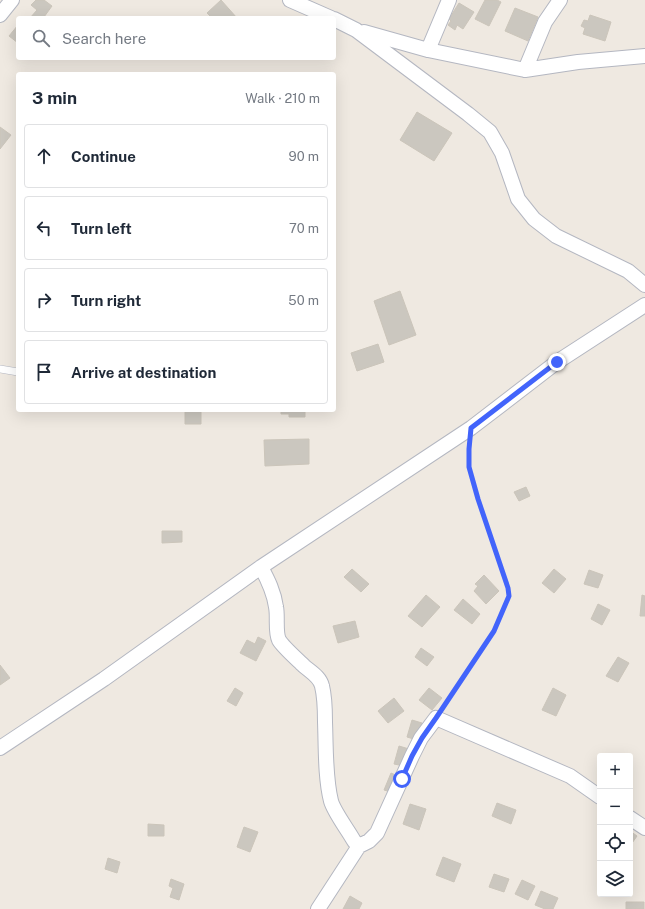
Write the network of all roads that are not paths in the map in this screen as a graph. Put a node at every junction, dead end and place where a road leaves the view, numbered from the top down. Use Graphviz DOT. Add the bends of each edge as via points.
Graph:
graph roads {
  1 [pos="12,0"];
  2 [pos="290,0"];
  3 [pos="449,0"];
  4 [pos="560,0"];
  5 [pos="0,15"];
  6 [pos="326,16"];
  7 [pos="336,21"];
  8 [pos="356,30"];
  9 [pos="428,50"];
  10 [pos="645,56"];
  11 [pos="525,70"];
  12 [pos="645,284"];
  13 [pos="645,305"];
  14 [pos="0,369"];
  15 [pos="16,372"];
  16 [pos="262,567"];
  17 [pos="0,748"];
  18 [pos="597,795"];
  19 [pos="633,820"];
  20 [pos="645,828"];
  21 [pos="359,846"];
  22 [pos="318,909"];
  1 -- 5 [label="street"];
  2 -- 6 [label="street"];
  3 -- 9 [label="street"];
  4 -- 11 [label="street" via="545,22"];
  7 -- 8 [label="street"];
  8 -- 9 [label="street"];
  8 -- 12 [label="street" via="490,132 502,153 518,199 534,219 556,236 628,271"];
  9 -- 11 [label="street"];
  10 -- 11 [label="street"];
  13 -- 16 [label="street" via="557,362 471,428"];
  14 -- 15 [label="lane"];
  16 -- 17 [label="street" via="104,679"];
  16 -- 21 [label="street" via="274,595 280,641 322,683 326,756 332,803"];
  18 -- 21 [label="street" via="570,776 436,718 412,756 377,833"];
  19 -- 20 [label="street"];
  21 -- 22 [label="street"];
}
